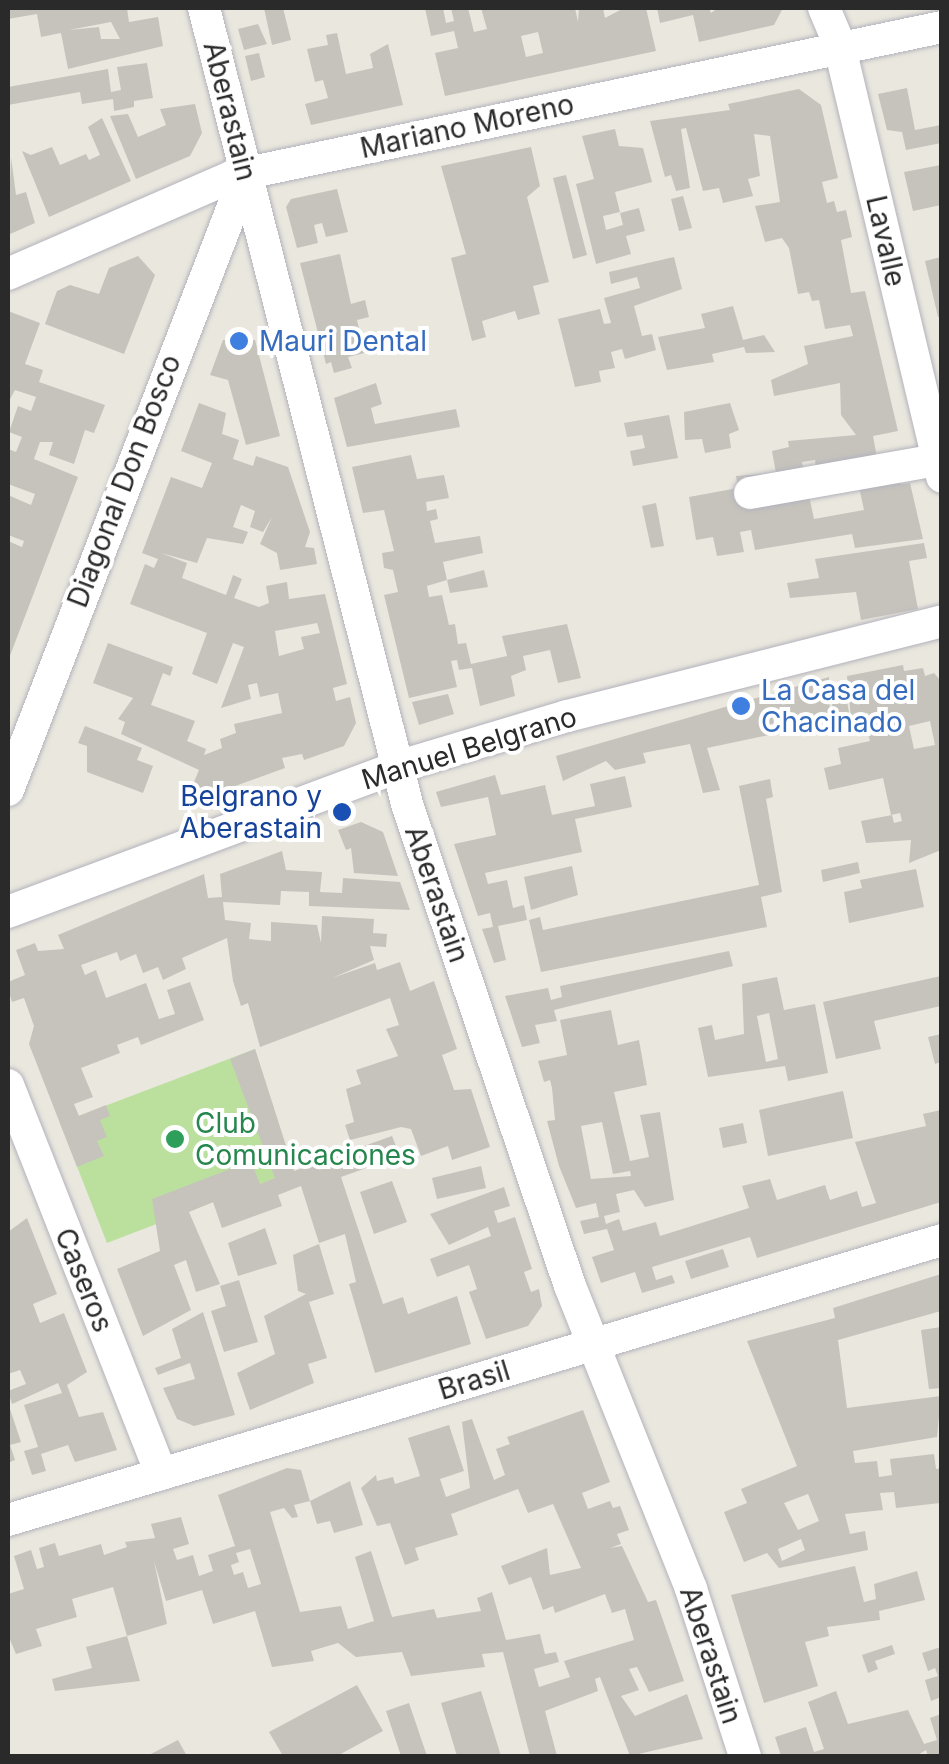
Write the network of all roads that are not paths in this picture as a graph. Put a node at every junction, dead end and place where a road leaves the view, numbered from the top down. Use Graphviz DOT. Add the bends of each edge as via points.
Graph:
graph roads {
  1 [pos="204,8"];
  2 [pos="824,8"];
  3 [pos="942,26"];
  4 [pos="840,48"];
  5 [pos="246,173"];
  6 [pos="8,274"];
  7 [pos="940,468"];
  8 [pos="750,493"];
  9 [pos="942,621"];
  10 [pos="397,767"];
  11 [pos="8,790"];
  12 [pos="8,912"];
  13 [pos="8,1085"];
  14 [pos="942,1240"];
  15 [pos="593,1344"];
  16 [pos="162,1474"];
  17 [pos="8,1520"];
  18 [pos="744,1756"];
  1 -- 5 [label="street, Aberastain"];
  2 -- 4 [label="street, Lavalle"];
  3 -- 4 [label="street, Mariano Moreno"];
  4 -- 5 [label="street, Mariano Moreno"];
  4 -- 7 [label="street, Lavalle"];
  5 -- 6 [label="street, Mariano Moreno"];
  5 -- 10 [label="street, Aberastain"];
  5 -- 11 [label="street, Diagonal Don Bosco"];
  7 -- 8 [label="street"];
  9 -- 10 [label="street, Manuel Belgrano" via="567,716"];
  10 -- 12 [label="street, Manuel Belgrano"];
  10 -- 15 [label="street, Aberastain"];
  13 -- 16 [label="street, Caseros"];
  14 -- 15 [label="street, Brasil"];
  15 -- 16 [label="street, Brasil"];
  15 -- 18 [label="street, Aberastain" via="691,1589"];
  16 -- 17 [label="street, Brasil"];
}
